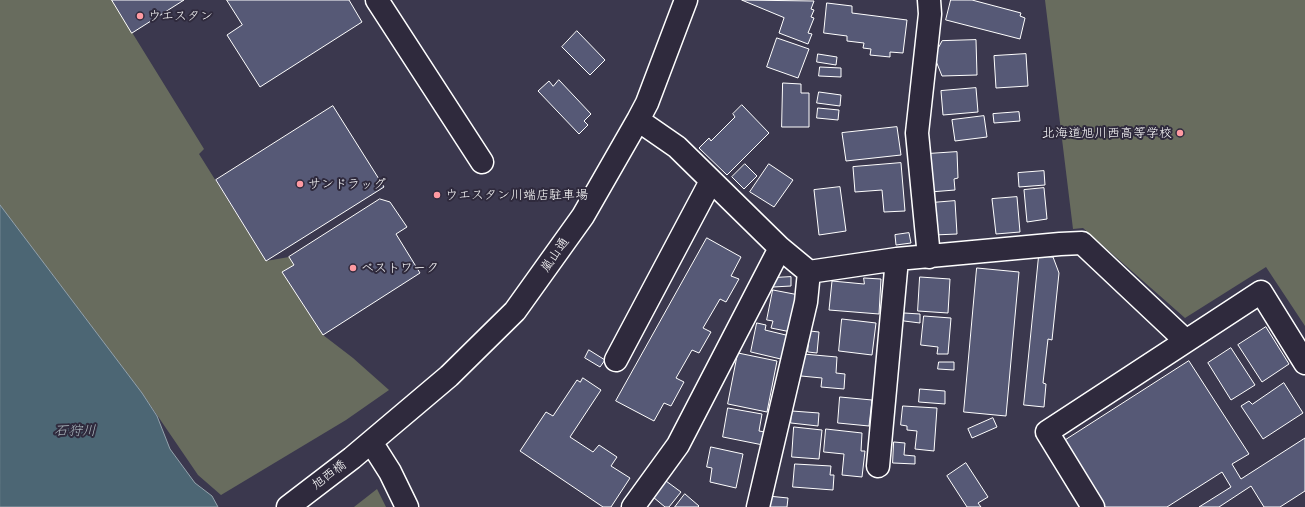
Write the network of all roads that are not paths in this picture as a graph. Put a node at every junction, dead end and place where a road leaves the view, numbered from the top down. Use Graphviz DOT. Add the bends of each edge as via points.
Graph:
graph roads {
  1 [pos="377,0"];
  2 [pos="686,0"];
  3 [pos="929,0"];
  4 [pos="638,120"];
  5 [pos="482,162"];
  6 [pos="711,181"];
  7 [pos="780,248"];
  8 [pos="929,257"];
  9 [pos="897,260"];
  10 [pos="810,272"];
  11 [pos="1186,341"];
  12 [pos="616,360"];
  13 [pos="1305,363"];
  14 [pos="371,442"];
  15 [pos="352,458"];
  16 [pos="878,466"];
  17 [pos="288,507"];
  18 [pos="407,507"];
  19 [pos="633,507"];
  20 [pos="758,507"];
  21 [pos="1093,507"];
  1 -- 5 [label="street"];
  2 -- 4 [label="street, 嵐山通" via="650,96"];
  3 -- 8 [label="street" via="930,14 916,133"];
  4 -- 6 [label="street" via="677,147"];
  4 -- 14 [label="street, 嵐山通" via="582,216 515,311 449,376"];
  6 -- 7 [label="street"];
  6 -- 12 [label="street"];
  7 -- 10 [label="street"];
  7 -- 19 [label="street" via="678,445"];
  8 -- 9 [label="street"];
  8 -- 11 [label="street" via="1082,243"];
  9 -- 10 [label="street"];
  9 -- 16 [label="street"];
  10 -- 20 [label="street" via="806,302"];
  11 -- 13 [label="street" via="1261,292"];
  11 -- 21 [label="street" via="1047,432"];
  14 -- 15 [label="street, 嵐山通"];
  14 -- 18 [label="street" via="390,472"];
  15 -- 17 [label="street, 旭西橋"];
}
